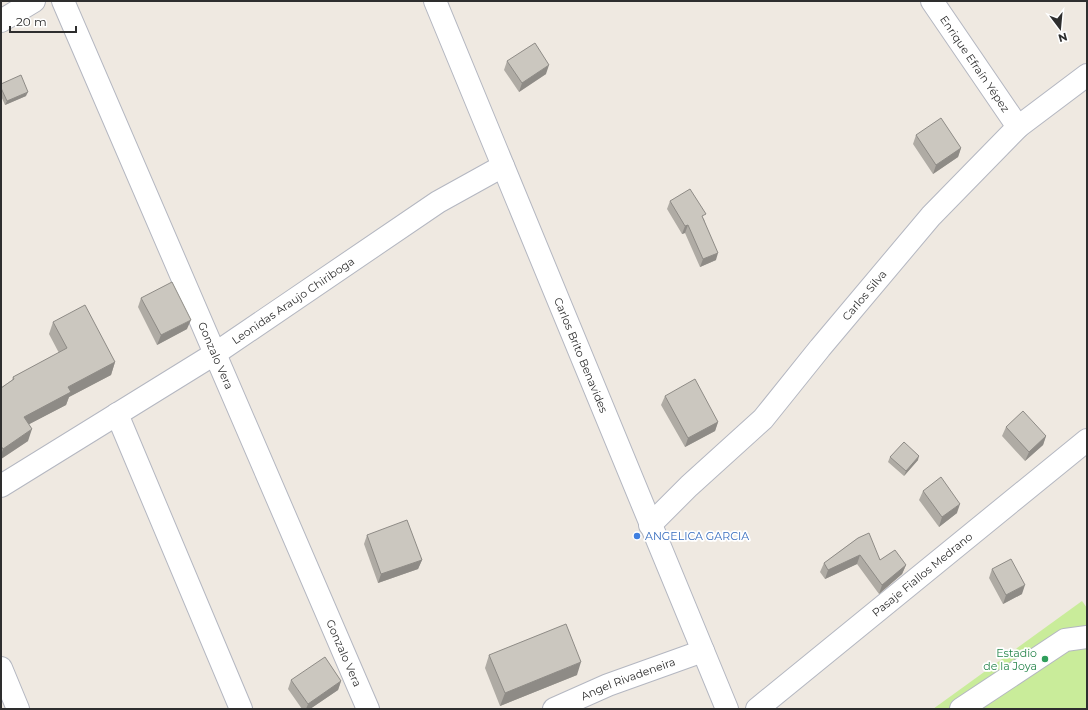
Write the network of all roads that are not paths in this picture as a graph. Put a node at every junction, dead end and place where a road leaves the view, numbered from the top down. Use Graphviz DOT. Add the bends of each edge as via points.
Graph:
graph roads {
  1 [pos="34,1"];
  2 [pos="63,1"];
  3 [pos="435,1"];
  4 [pos="932,1"];
  5 [pos="1,21"];
  6 [pos="1087,75"];
  7 [pos="1018,127"];
  8 [pos="503,166"];
  9 [pos="216,353"];
  10 [pos="117,414"];
  11 [pos="1087,440"];
  12 [pos="1,486"];
  13 [pos="650,525"];
  14 [pos="1087,637"];
  15 [pos="703,652"];
  16 [pos="1,668"];
  17 [pos="18,709"];
  18 [pos="241,709"];
  19 [pos="368,709"];
  20 [pos="554,709"];
  21 [pos="727,709"];
  22 [pos="757,709"];
  23 [pos="962,709"];
  1 -- 5 [label="street"];
  2 -- 9 [label="street, Gonzalo Vera"];
  3 -- 8 [label="street, Carlos Brito Benavides"];
  4 -- 7 [label="street, Enrique Efraín Yépez"];
  6 -- 7 [label="street, Carlos Silva"];
  7 -- 13 [label="street, Carlos Silva" via="931,216 763,419"];
  8 -- 9 [label="street, Leonidas Araujo Chiriboga" via="438,202"];
  8 -- 13 [label="street, Carlos Brito Benavides"];
  9 -- 10 [label="street, Leonidas Araujo Chiriboga"];
  9 -- 19 [label="street, Gonzalo Vera"];
  10 -- 12 [label="street, Leonidas Araujo Chiriboga"];
  10 -- 18 [label="street"];
  11 -- 22 [label="street, Pasaje Fiallos Medrano"];
  13 -- 15 [label="street, Carlos Brito Benavides"];
  14 -- 23 [label="street" via="1065,640"];
  15 -- 20 [label="street, Angel Rivadeneira" via="608,685"];
  15 -- 21 [label="street, Carlos Brito Benavides"];
  16 -- 17 [label="street"];
}
